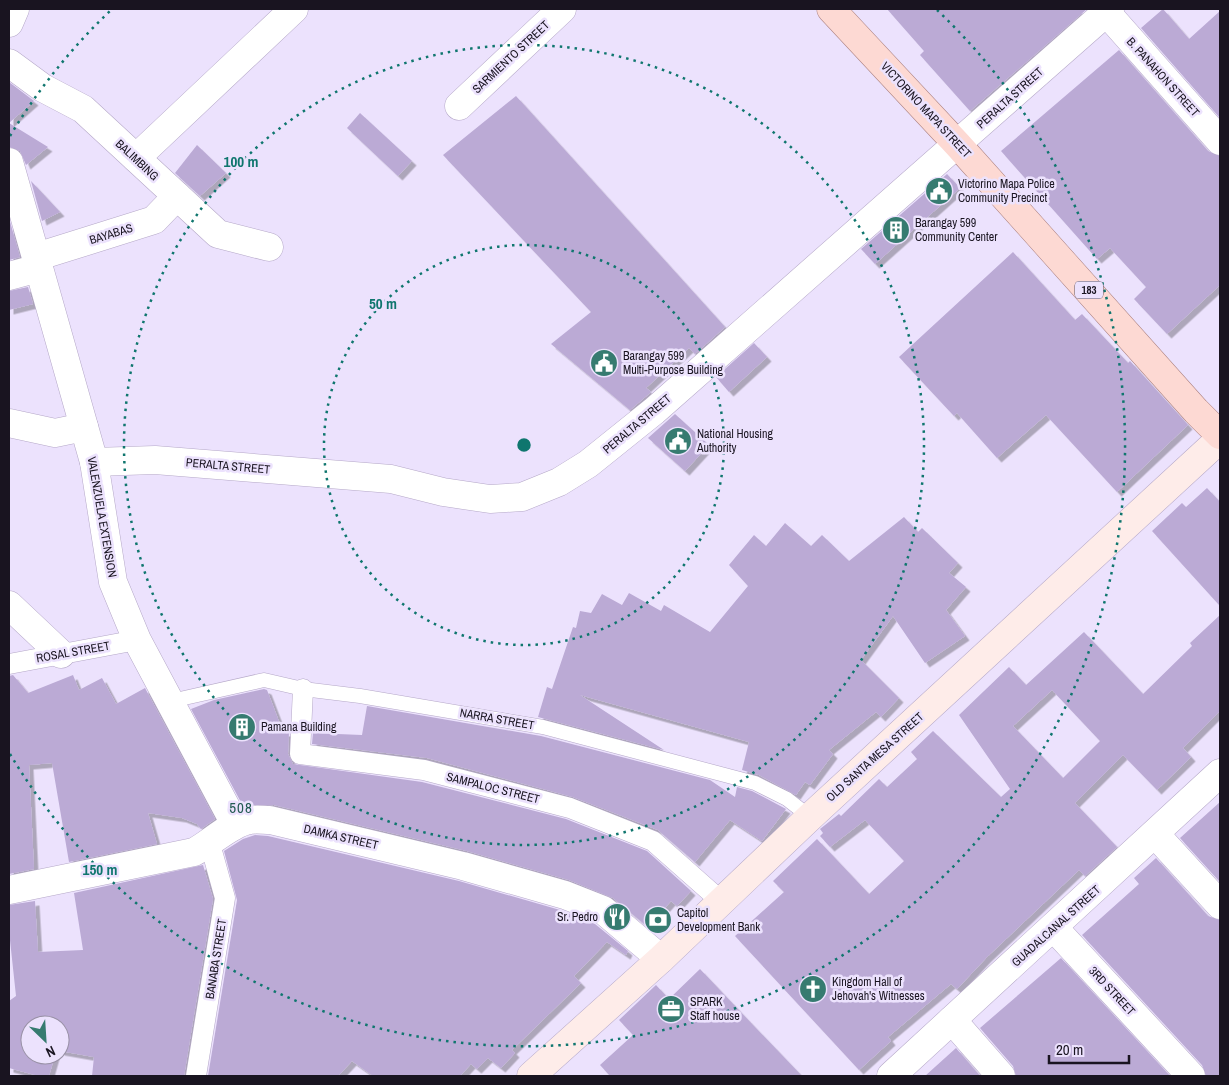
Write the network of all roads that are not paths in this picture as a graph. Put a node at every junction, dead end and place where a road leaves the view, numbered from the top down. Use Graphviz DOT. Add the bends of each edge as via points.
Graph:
graph roads {
  1 [pos="14,9"];
  2 [pos="294,9"];
  3 [pos="562,9"];
  4 [pos="831,9"];
  5 [pos="1108,10"];
  6 [pos="9,23"];
  7 [pos="9,63"];
  8 [pos="459,106"];
  9 [pos="1220,141"];
  10 [pos="958,145"];
  11 [pos="136,158"];
  12 [pos="9,162"];
  13 [pos="177,196"];
  14 [pos="269,247"];
  15 [pos="37,263"];
  16 [pos="9,276"];
  17 [pos="9,423"];
  18 [pos="84,427"];
  19 [pos="1220,435"];
  20 [pos="1220,440"];
  21 [pos="94,462"];
  22 [pos="9,605"];
  23 [pos="137,640"];
  24 [pos="61,654"];
  25 [pos="9,664"];
  26 [pos="302,689"];
  27 [pos="171,701"];
  28 [pos="1220,773"];
  29 [pos="810,817"];
  30 [pos="235,824"];
  31 [pos="1156,835"];
  32 [pos="210,844"];
  33 [pos="9,890"];
  34 [pos="722,902"];
  35 [pos="1220,905"];
  36 [pos="1054,928"];
  37 [pos="661,959"];
  38 [pos="952,1020"];
  39 [pos="196,1076"];
  40 [pos="531,1076"];
  41 [pos="891,1076"];
  42 [pos="1001,1076"];
  43 [pos="1191,1076"];
  1 -- 6 [label="street"];
  2 -- 11 [label="street"];
  3 -- 8 [label="street, SARMIENTO STREET"];
  4 -- 10 [label="main road, VICTORINO MAPA STREET / 183"];
  5 -- 9 [label="street, B. PANAHON STREET"];
  5 -- 10 [label="street, PERALTA STREET"];
  7 -- 11 [label="street, BALIMBING" via="43,88 84,109"];
  10 -- 19 [label="main road, VICTORINO MAPA STREET / 183"];
  10 -- 21 [label="street, PERALTA STREET" via="625,435 559,482 522,497 490,499 391,479 155,460"];
  11 -- 13 [label="street, BALIMBING"];
  12 -- 15 [label="street, VALENZUELA EXTENSION"];
  13 -- 14 [label="street, BALIMBING" via="218,234"];
  13 -- 15 [label="street, BAYABAS" via="154,220"];
  15 -- 16 [label="street, BAYABAS"];
  15 -- 18 [label="street, VALENZUELA EXTENSION"];
  17 -- 18 [label="street" via="55,433"];
  18 -- 21 [label="street, VALENZUELA EXTENSION"];
  20 -- 29 [label="main road, OLD SANTA MESA STREET"];
  21 -- 23 [label="street, VALENZUELA EXTENSION" via="113,582"];
  22 -- 24 [label="street"];
  23 -- 24 [label="street, ROSAL STREET"];
  23 -- 27 [label="street, VALENZUELA EXTENSION"];
  24 -- 25 [label="street, ROSAL STREET"];
  26 -- 27 [label="lane, NARRA STREET" via="264,680"];
  26 -- 29 [label="lane, NARRA STREET" via="543,727 756,784 787,799"];
  26 -- 34 [label="street, SAMPALOC STREET" via="300,754 424,770 570,808 653,841"];
  27 -- 30 [label="street, VALENZUELA EXTENSION"];
  28 -- 31 [label="street, GUADALCANAL STREET"];
  29 -- 34 [label="main road, OLD SANTA MESA STREET"];
  30 -- 32 [label="street, DAMKA STREET"];
  30 -- 37 [label="street, DAMKA STREET" via="270,820 463,866 565,895 603,910"];
  31 -- 35 [label="street"];
  31 -- 36 [label="street, GUADALCANAL STREET"];
  32 -- 33 [label="street, DAMKA STREET" via="194,852"];
  32 -- 39 [label="street, BANABA STREET" via="225,898"];
  34 -- 37 [label="main road, OLD SANTA MESA STREET"];
  36 -- 38 [label="street, GUADALCANAL STREET"];
  36 -- 43 [label="street, 3RD STREET"];
  37 -- 40 [label="main road, OLD SANTA MESA STREET"];
  38 -- 41 [label="street, GUADALCANAL STREET"];
  38 -- 42 [label="street"];
}
